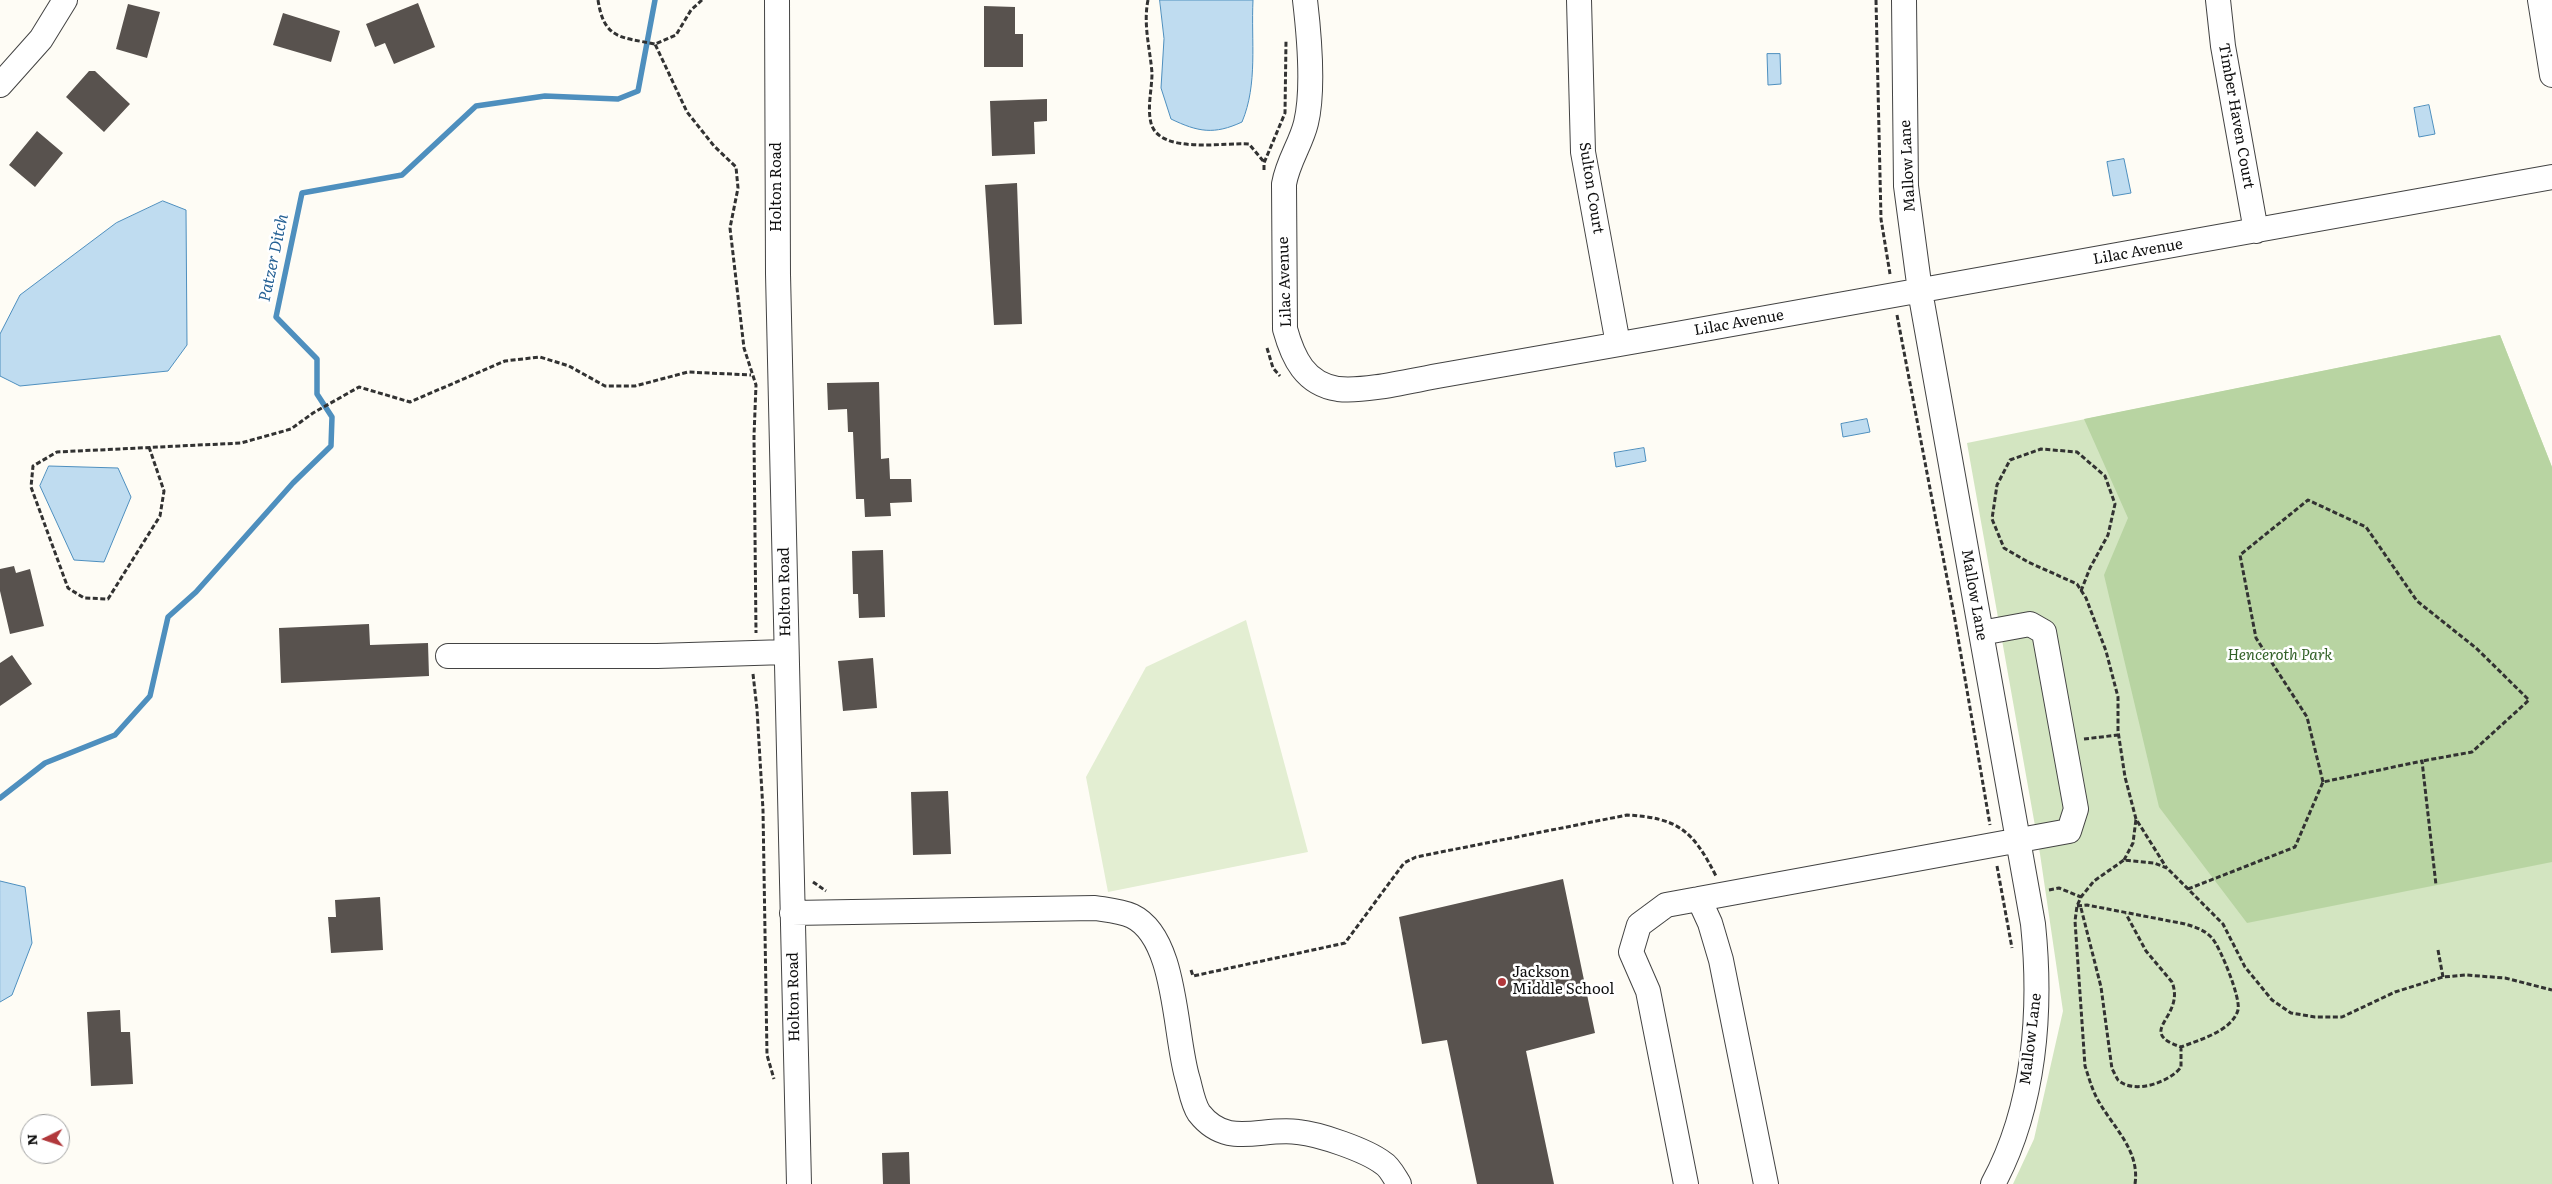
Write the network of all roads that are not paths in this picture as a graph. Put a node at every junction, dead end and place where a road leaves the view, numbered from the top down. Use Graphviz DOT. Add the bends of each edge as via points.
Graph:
graph roads {
  1 [pos="65,0"];
  2 [pos="777,0"];
  3 [pos="1305,0"];
  4 [pos="1579,0"];
  5 [pos="1904,0"];
  6 [pos="2218,0"];
  7 [pos="2540,0"];
  8 [pos="2552,76"];
  9 [pos="0,85"];
  10 [pos="2552,177"];
  11 [pos="2256,231"];
  12 [pos="1920,291"];
  13 [pos="1618,344"];
  14 [pos="1981,633"];
  15 [pos="786,652"];
  16 [pos="448,656"];
  17 [pos="2018,840"];
  18 [pos="1710,897"];
  19 [pos="792,913"];
  20 [pos="799,1184"];
  21 [pos="1399,1184"];
  22 [pos="1686,1184"];
  23 [pos="1766,1184"];
  24 [pos="1993,1184"];
  1 -- 9 [label="street" via="42,39"];
  2 -- 15 [label="street, Holton Road" via="778,274"];
  3 -- 13 [label="street, Lilac Avenue" via="1309,99 1306,124 1288,164 1283,202 1286,329 1290,348 1311,380 1342,389 1382,385"];
  4 -- 13 [label="street, Sulton Court" via="1583,152"];
  5 -- 12 [label="street, Mallow Lane" via="1906,186"];
  6 -- 11 [label="street, Timber Haven Court" via="2223,46"];
  7 -- 8 [label="street"];
  10 -- 11 [label="street, Lilac Avenue"];
  11 -- 12 [label="street, Lilac Avenue"];
  12 -- 13 [label="street, Lilac Avenue" via="1893,310"];
  12 -- 14 [label="street, Mallow Lane"];
  14 -- 17 [label="street, Mallow Lane"];
  14 -- 17 [label="street" via="2030,624 2044,632 2076,809 2069,831"];
  15 -- 16 [label="street"];
  15 -- 19 [label="street, Holton Road"];
  17 -- 18 [label="street"];
  17 -- 24 [label="street, Mallow Lane" via="2033,924 2037,970 2036,1022 2016,1133"];
  18 -- 22 [label="street" via="1666,905 1639,925 1631,952 1648,991"];
  18 -- 23 [label="street" via="1710,923 1721,960"];
  19 -- 20 [label="street, Holton Road"];
  19 -- 21 [label="street" via="1095,908 1133,917 1148,928 1161,949 1185,1072 1197,1109 1209,1125 1223,1132 1242,1135 1297,1132 1338,1142 1384,1163"];
}
